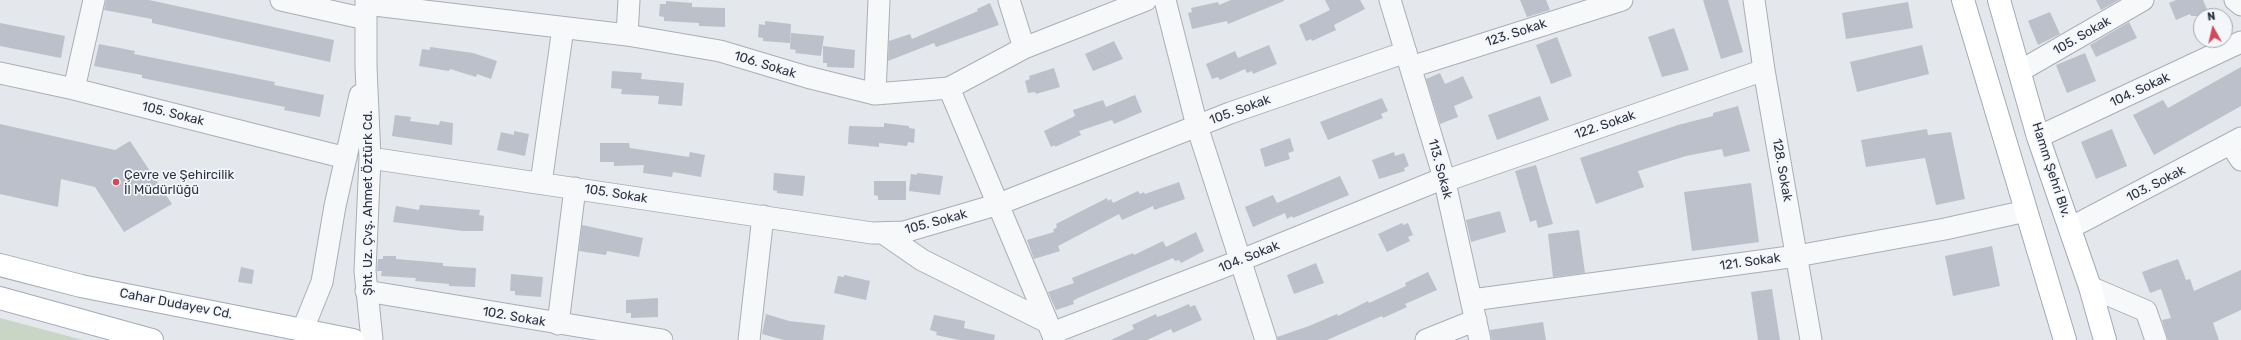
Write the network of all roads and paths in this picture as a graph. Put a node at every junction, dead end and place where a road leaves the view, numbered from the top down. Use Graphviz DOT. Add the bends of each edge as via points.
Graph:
graph roads {
  1 [pos="94,0"];
  2 [pos="281,0"];
  3 [pos="629,0"];
  4 [pos="879,0"];
  5 [pos="1008,0"];
  6 [pos="1146,0"];
  7 [pos="1165,0"];
  8 [pos="1390,0"];
  9 [pos="1622,0"];
  10 [pos="1754,0"];
  11 [pos="1963,0"];
  12 [pos="1999,0"];
  13 [pos="2143,0"];
  14 [pos="2235,0"];
  15 [pos="2241,5"];
  16 [pos="366,8"];
  17 [pos="563,28"];
  18 [pos="627,35"];
  19 [pos="2241,42"];
  20 [pos="1024,48"];
  21 [pos="1408,59"];
  22 [pos="366,67"];
  23 [pos="1764,70"];
  24 [pos="2020,71"];
  25 [pos="0,73"];
  26 [pos="949,88"];
  27 [pos="74,89"];
  28 [pos="875,94"];
  29 [pos="1197,126"];
  30 [pos="2038,137"];
  31 [pos="2238,148"];
  32 [pos="346,158"];
  33 [pos="370,158"];
  34 [pos="1445,179"];
  35 [pos="541,183"];
  36 [pos="575,188"];
  37 [pos="999,204"];
  38 [pos="2026,211"];
  39 [pos="763,216"];
  40 [pos="2070,228"];
  41 [pos="883,233"];
  42 [pos="1797,256"];
  43 [pos="1239,261"];
  44 [pos="0,265"];
  45 [pos="2090,287"];
  46 [pos="366,291"];
  47 [pos="0,298"];
  48 [pos="1474,310"];
  49 [pos="558,324"];
  50 [pos="1051,332"];
  51 [pos="304,335"];
  52 [pos="152,340"];
  53 [pos="353,340"];
  54 [pos="372,340"];
  55 [pos="662,340"];
  56 [pos="749,340"];
  57 [pos="1266,340"];
  58 [pos="1426,340"];
  59 [pos="1480,340"];
  60 [pos="1811,340"];
  61 [pos="2065,340"];
  62 [pos="2105,340"];
  63 [pos="2156,340"];
  1 -- 27 [label="street"];
  2 -- 16 [label="street, 106. Sokak"];
  3 -- 18 [label="street"];
  4 -- 28 [label="street"];
  5 -- 20 [label="street"];
  6 -- 20 [label="street, 106. Sokak"];
  7 -- 29 [label="street"];
  8 -- 21 [label="street, 113. Sokak"];
  9 -- 21 [label="street, 123. Sokak"];
  10 -- 23 [label="street, 128. Sokak"];
  11 -- 38 [label="main road"];
  12 -- 24 [label="main road, Hamm Şehri Blv."];
  13 -- 24 [label="street, 105. Sokak"];
  14 -- 15 [label="street"];
  16 -- 17 [label="street, 106. Sokak"];
  16 -- 22 [label="street, Şht. Uz. Çvş. Ahmet Öztürk Cd."];
  17 -- 18 [label="street, 106. Sokak"];
  17 -- 35 [label="street"];
  18 -- 28 [label="street, 106. Sokak" via="720,51"];
  19 -- 30 [label="street, 104. Sokak"];
  20 -- 26 [label="street, 106. Sokak"];
  21 -- 29 [label="street, 105. Sokak"];
  21 -- 34 [label="street, 113. Sokak"];
  22 -- 32 [label="street, Şht. Uz. Çvş. Ahmet Öztürk Cd."];
  22 -- 33 [label="street, Şht. Uz. Çvş. Ahmet Öztürk Cd."];
  23 -- 34 [label="street, 122. Sokak"];
  23 -- 42 [label="street, 128. Sokak"];
  24 -- 30 [label="main road, Hamm Şehri Blv."];
  25 -- 27 [label="street, 105. Sokak"];
  26 -- 28 [label="street, 106. Sokak"];
  26 -- 37 [label="street"];
  27 -- 32 [label="street, 105. Sokak"];
  29 -- 37 [label="street, 105. Sokak"];
  29 -- 43 [label="street"];
  30 -- 40 [label="main road, Hamm Şehri Blv."];
  31 -- 40 [label="street, 103. Sokak"];
  32 -- 51 [label="street, Şht. Uz. Çvş. Ahmet Öztürk Cd." via="322,282"];
  33 -- 35 [label="street, 105. Sokak"];
  33 -- 46 [label="street, Şht. Uz. Çvş. Ahmet Öztürk Cd."];
  34 -- 43 [label="street, 104. Sokak"];
  34 -- 48 [label="street, 113. Sokak"];
  35 -- 36 [label="street, 105. Sokak"];
  36 -- 39 [label="street, 105. Sokak"];
  36 -- 49 [label="street"];
  37 -- 41 [label="street, 105. Sokak" via="904,232"];
  37 -- 50 [label="street"];
  38 -- 42 [label="street, 121. Sokak" via="1945,229"];
  38 -- 61 [label="main road"];
  39 -- 41 [label="street, 105. Sokak"];
  39 -- 56 [label="street"];
  40 -- 45 [label="main road, Hamm Şehri Blv."];
  41 -- 50 [label="street" via="922,260"];
  42 -- 48 [label="street, 121. Sokak"];
  42 -- 60 [label="street, 128. Sokak"];
  43 -- 50 [label="street, 104. Sokak"];
  43 -- 57 [label="street"];
  44 -- 51 [label="main road, Cahar Dudayev Cd." via="81,286"];
  45 -- 62 [label="main road, Hamm Şehri Blv."];
  45 -- 63 [label="street" via="2146,311"];
  46 -- 49 [label="street, 102. Sokak"];
  46 -- 54 [label="street, Şht. Uz. Çvş. Ahmet Öztürk Cd."];
  47 -- 52 [label="main road"];
  48 -- 58 [label="street"];
  48 -- 59 [label="street, 113. Sokak"];
  49 -- 55 [label="street, 102. Sokak"];
  51 -- 53 [label="main road, Cahar Dudayev Cd."];
}
